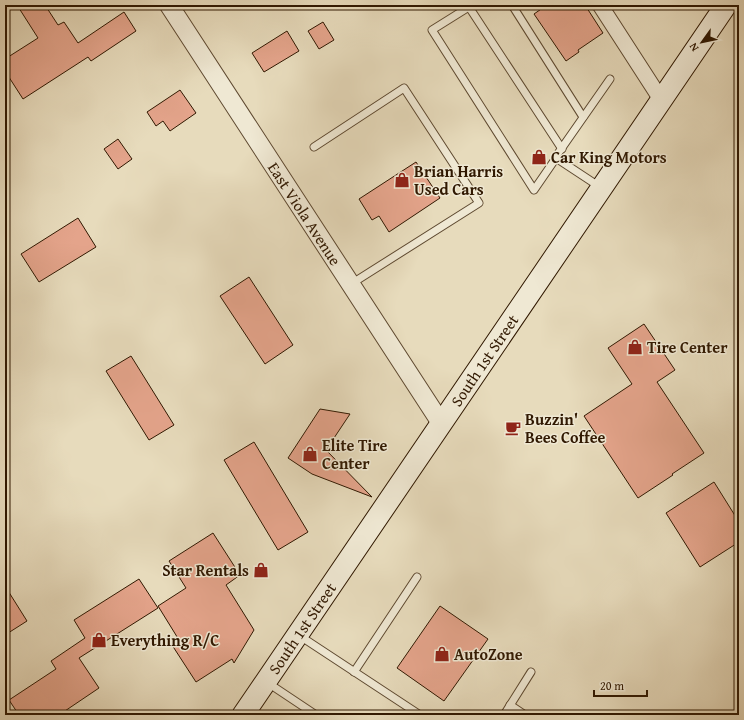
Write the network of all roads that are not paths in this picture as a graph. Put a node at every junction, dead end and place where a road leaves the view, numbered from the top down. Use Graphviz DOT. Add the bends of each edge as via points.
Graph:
graph roads {
  1 [pos="169,5"];
  2 [pos="512,5"];
  3 [pos="600,5"];
  4 [pos="726,5"];
  5 [pos="470,6"];
  6 [pos="610,78"];
  7 [pos="662,101"];
  8 [pos="583,117"];
  9 [pos="314,147"];
  10 [pos="562,149"];
  11 [pos="556,158"];
  12 [pos="602,188"];
  13 [pos="351,284"];
  14 [pos="441,423"];
  15 [pos="417,577"];
  16 [pos="298,634"];
  17 [pos="354,672"];
  18 [pos="531,672"];
  19 [pos="266,682"];
  20 [pos="510,705"];
  21 [pos="243,715"];
  22 [pos="316,715"];
  23 [pos="420,715"];
  24 [pos="504,715"];
  25 [pos="525,715"];
  1 -- 13 [label="street, East Viola Avenue"];
  2 -- 8 [label="lane"];
  3 -- 7 [label="street"];
  4 -- 7 [label="main road, South 1st Street"];
  5 -- 10 [label="lane"];
  5 -- 11 [label="lane" via="432,30 534,190"];
  6 -- 8 [label="lane"];
  7 -- 12 [label="main road, South 1st Street"];
  8 -- 10 [label="lane"];
  9 -- 13 [label="lane" via="404,88 479,203"];
  10 -- 11 [label="lane"];
  11 -- 12 [label="lane"];
  12 -- 14 [label="main road, South 1st Street"];
  13 -- 14 [label="street, East Viola Avenue"];
  14 -- 16 [label="main road, South 1st Street"];
  15 -- 17 [label="lane"];
  16 -- 17 [label="lane"];
  16 -- 19 [label="main road, South 1st Street"];
  17 -- 23 [label="lane"];
  18 -- 20 [label="lane"];
  19 -- 21 [label="main road, South 1st Street"];
  19 -- 22 [label="lane"];
  20 -- 24 [label="lane"];
  20 -- 25 [label="lane"];
}
